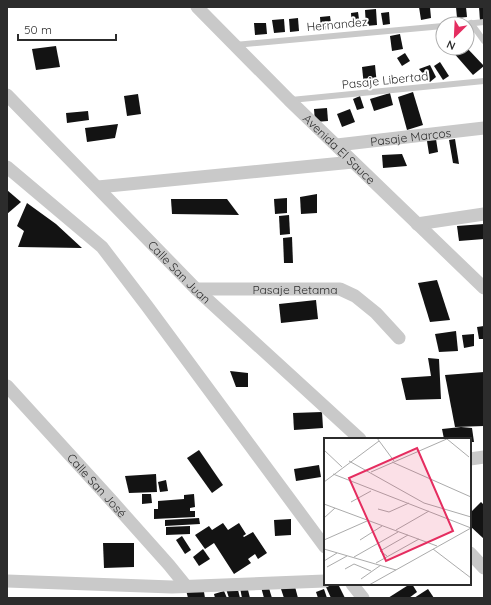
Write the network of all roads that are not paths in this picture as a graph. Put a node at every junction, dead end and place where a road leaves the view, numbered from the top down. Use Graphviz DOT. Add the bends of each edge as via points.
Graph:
graph roads {
  1 [pos="197,7"];
  2 [pos="435,27"];
  3 [pos="475,31"];
  4 [pos="484,41"];
  5 [pos="234,45"];
  6 [pos="484,81"];
  7 [pos="7,95"];
  8 [pos="289,100"];
  9 [pos="484,128"];
  10 [pos="337,145"];
  11 [pos="354,162"];
  12 [pos="7,167"];
  13 [pos="98,187"];
  14 [pos="484,214"];
  15 [pos="417,224"];
  16 [pos="484,288"];
  17 [pos="196,290"];
  18 [pos="399,338"];
  19 [pos="7,386"];
  20 [pos="359,438"];
  21 [pos="484,457"];
  22 [pos="471,458"];
  23 [pos="324,546"];
  24 [pos="471,554"];
  25 [pos="484,568"];
  26 [pos="7,581"];
  27 [pos="324,582"];
  28 [pos="353,585"];
  29 [pos="186,586"];
  30 [pos="173,593"];
  31 [pos="363,598"];
  1 -- 5 [label="street, Avenida El Sauce"];
  2 -- 5 [label="lane, Hernandez"];
  3 -- 4 [label="lane"];
  5 -- 8 [label="street, Avenida El Sauce"];
  6 -- 8 [label="lane, Pasaje Libertad"];
  7 -- 13 [label="street, Calle San Juan"];
  8 -- 10 [label="street, Avenida El Sauce"];
  9 -- 10 [label="street, Pasaje Marcos"];
  10 -- 11 [label="street, Avenida El Sauce"];
  11 -- 13 [label="street"];
  11 -- 15 [label="street, Avenida El Sauce"];
  12 -- 23 [label="street" via="102,248"];
  13 -- 17 [label="street, Calle San Juan"];
  14 -- 15 [label="street"];
  15 -- 16 [label="street, Avenida El Sauce"];
  17 -- 18 [label="street, Pasaje Retama" via="340,290 354,296 376,313"];
  17 -- 20 [label="street, Calle San Juan"];
  19 -- 29 [label="street, Calle San José"];
  21 -- 22 [label="street"];
  24 -- 25 [label="street"];
  26 -- 30 [label="street"];
  27 -- 29 [label="street"];
  28 -- 31 [label="street"];
  29 -- 30 [label="street"];
}
